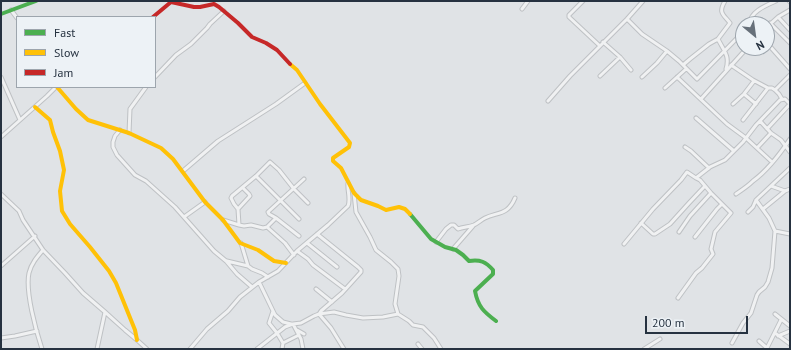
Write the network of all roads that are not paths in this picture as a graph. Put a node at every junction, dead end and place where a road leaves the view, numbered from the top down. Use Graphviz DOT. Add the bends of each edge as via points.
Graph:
graph roads {
  1 [pos="36,1"];
  2 [pos="528,1"];
  3 [pos="643,1"];
  4 [pos="725,1"];
  5 [pos="776,1"];
  6 [pos="580,2"];
  7 [pos="522,9"];
  8 [pos="11,10"];
  9 [pos="790,10"];
  10 [pos="224,12"];
  11 [pos="1,14"];
  12 [pos="153,16"];
  13 [pos="753,16"];
  14 [pos="16,17"];
  15 [pos="778,17"];
  16 [pos="627,19"];
  17 [pos="775,19"];
  18 [pos="790,30"];
  19 [pos="775,31"];
  20 [pos="718,39"];
  21 [pos="735,40"];
  22 [pos="603,42"];
  23 [pos="790,43"];
  24 [pos="600,46"];
  25 [pos="724,51"];
  26 [pos="667,52"];
  27 [pos="775,52"];
  28 [pos="739,56"];
  29 [pos="620,58"];
  30 [pos="683,65"];
  31 [pos="731,65"];
  32 [pos="686,69"];
  33 [pos="790,69"];
  34 [pos="631,70"];
  35 [pos="726,71"];
  36 [pos="790,75"];
  37 [pos="156,76"];
  38 [pos="600,76"];
  39 [pos="1,77"];
  40 [pos="642,77"];
  41 [pos="678,77"];
  42 [pos="754,81"];
  43 [pos="305,83"];
  44 [pos="55,88"];
  45 [pos="57,88"];
  46 [pos="63,88"];
  47 [pos="145,88"];
  48 [pos="665,88"];
  49 [pos="768,88"];
  50 [pos="776,90"];
  51 [pos="60,91"];
  52 [pos="744,94"];
  53 [pos="701,99"];
  54 [pos="782,99"];
  55 [pos="548,101"];
  56 [pos="790,103"];
  57 [pos="733,104"];
  58 [pos="756,104"];
  59 [pos="35,107"];
  60 [pos="696,118"];
  61 [pos="20,120"];
  62 [pos="743,120"];
  63 [pos="760,121"];
  64 [pos="767,129"];
  65 [pos="120,130"];
  66 [pos="129,133"];
  67 [pos="770,133"];
  68 [pos="1,137"];
  69 [pos="746,138"];
  70 [pos="790,139"];
  71 [pos="786,145"];
  72 [pos="685,147"];
  73 [pos="757,148"];
  74 [pos="734,151"];
  75 [pos="790,152"];
  76 [pos="772,162"];
  77 [pos="708,168"];
  78 [pos="790,168"];
  79 [pos="183,171"];
  80 [pos="256,176"];
  81 [pos="696,178"];
  82 [pos="304,179"];
  83 [pos="349,182"];
  84 [pos="705,186"];
  85 [pos="771,186"];
  86 [pos="243,188"];
  87 [pos="294,189"];
  88 [pos="790,189"];
  89 [pos="785,191"];
  90 [pos="354,193"];
  91 [pos="711,193"];
  92 [pos="1,194"];
  93 [pos="736,194"];
  94 [pos="515,198"];
  95 [pos="280,200"];
  96 [pos="756,200"];
  97 [pos="205,202"];
  98 [pos="308,203"];
  99 [pos="722,204"];
  100 [pos="238,209"];
  101 [pos="763,209"];
  102 [pos="748,212"];
  103 [pos="184,217"];
  104 [pos="276,218"];
  105 [pos="298,219"];
  106 [pos="223,220"];
  107 [pos="641,223"];
  108 [pos="239,225"];
  109 [pos="474,225"];
  110 [pos="267,227"];
  111 [pos="775,231"];
  112 [pos="679,232"];
  113 [pos="317,234"];
  114 [pos="790,234"];
  115 [pos="35,236"];
  116 [pos="299,236"];
  117 [pos="695,238"];
  118 [pos="240,242"];
  119 [pos="436,242"];
  120 [pos="307,243"];
  121 [pos="624,244"];
  122 [pos="453,248"];
  123 [pos="43,250"];
  124 [pos="297,251"];
  125 [pos="294,255"];
  126 [pos="226,261"];
  127 [pos="286,263"];
  128 [pos="1,266"];
  129 [pos="248,266"];
  130 [pos="337,267"];
  131 [pos="268,277"];
  132 [pos="259,282"];
  133 [pos="252,288"];
  134 [pos="316,288"];
  135 [pos="345,289"];
  136 [pos="678,298"];
  137 [pos="332,302"];
  138 [pos="273,311"];
  139 [pos="105,312"];
  140 [pos="319,314"];
  141 [pos="398,314"];
  142 [pos="775,314"];
  143 [pos="271,316"];
  144 [pos="276,317"];
  145 [pos="782,320"];
  146 [pos="496,322"];
  147 [pos="286,324"];
  148 [pos="292,324"];
  149 [pos="790,326"];
  150 [pos="285,328"];
  151 [pos="37,331"];
  152 [pos="790,331"];
  153 [pos="277,333"];
  154 [pos="298,334"];
  155 [pos="775,334"];
  156 [pos="778,336"];
  157 [pos="1,338"];
  158 [pos="660,338"];
  159 [pos="137,340"];
  160 [pos="759,341"];
  161 [pos="283,343"];
  162 [pos="732,343"];
  163 [pos="418,344"];
  164 [pos="790,344"];
  165 [pos="767,348"];
  166 [pos="42,349"];
  167 [pos="97,349"];
  168 [pos="147,349"];
  169 [pos="190,349"];
  170 [pos="256,349"];
  171 [pos="282,349"];
  172 [pos="304,349"];
  173 [pos="344,349"];
  174 [pos="422,349"];
  175 [pos="441,349"];
  176 [pos="644,349"];
  1 -- 8 [label="street"];
  2 -- 7 [label="street"];
  3 -- 16 [label="street"];
  4 -- 20 [label="street" via="721,12 730,24"];
  5 -- 13 [label="street"];
  6 -- 24 [label="street" via="569,17"];
  8 -- 11 [label="street"];
  8 -- 14 [label="street"];
  9 -- 15 [label="street"];
  10 -- 12 [label="street" via="214,4 194,8 171,2"];
  10 -- 37 [label="street" via="192,44 176,54"];
  10 -- 43 [label="street" via="252,37 277,50 288,64 297,70"];
  15 -- 17 [label="street"];
  15 -- 18 [label="street"];
  16 -- 22 [label="street"];
  16 -- 26 [label="street" via="642,34"];
  19 -- 23 [label="street"];
  20 -- 25 [label="street"];
  20 -- 30 [label="street"];
  21 -- 25 [label="street"];
  22 -- 24 [label="street"];
  22 -- 29 [label="street"];
  24 -- 55 [label="street"];
  25 -- 32 [label="street" via="697,79"];
  25 -- 35 [label="street" via="728,59"];
  26 -- 30 [label="street"];
  26 -- 40 [label="street"];
  27 -- 33 [label="street"];
  28 -- 31 [label="street"];
  29 -- 34 [label="street"];
  29 -- 38 [label="street"];
  30 -- 32 [label="street"];
  31 -- 35 [label="street"];
  31 -- 42 [label="street"];
  32 -- 41 [label="street"];
  35 -- 53 [label="street"];
  36 -- 50 [label="street"];
  39 -- 61 [label="street"];
  41 -- 48 [label="street"];
  41 -- 53 [label="street"];
  42 -- 49 [label="street"];
  42 -- 52 [label="street"];
  43 -- 79 [label="street" via="218,141"];
  43 -- 83 [label="street" via="350,143 349,147 333,158"];
  44 -- 59 [label="street"];
  45 -- 51 [label="street"];
  46 -- 51 [label="street"];
  47 -- 66 [label="street" via="130,109"];
  49 -- 50 [label="street"];
  49 -- 58 [label="street"];
  50 -- 54 [label="street"];
  51 -- 65 [label="street" via="88,120"];
  52 -- 57 [label="street"];
  52 -- 58 [label="street"];
  53 -- 69 [label="street"];
  54 -- 56 [label="street" via="785,98"];
  54 -- 63 [label="street"];
  56 -- 64 [label="street"];
  58 -- 62 [label="street"];
  59 -- 61 [label="street"];
  59 -- 159 [label="street" via="50,120 60,151 64,170 60,191 62,211 116,283"];
  60 -- 74 [label="street"];
  61 -- 68 [label="street"];
  63 -- 64 [label="street"];
  63 -- 69 [label="street"];
  64 -- 67 [label="street"];
  65 -- 66 [label="street"];
  65 -- 103 [label="street" via="113,142 117,155"];
  66 -- 79 [label="street" via="161,148"];
  67 -- 71 [label="street"];
  67 -- 73 [label="street"];
  69 -- 73 [label="street"];
  69 -- 74 [label="street"];
  70 -- 71 [label="street"];
  71 -- 75 [label="street"];
  71 -- 76 [label="street"];
  72 -- 77 [label="street"];
  73 -- 76 [label="street"];
  74 -- 77 [label="street" via="725,160"];
  76 -- 93 [label="street" via="754,181"];
  77 -- 81 [label="street"];
  78 -- 85 [label="street"];
  79 -- 97 [label="street"];
  80 -- 86 [label="street"];
  80 -- 87 [label="street" via="270,162"];
  80 -- 95 [label="street"];
  81 -- 84 [label="street"];
  81 -- 107 [label="street" via="687,172"];
  82 -- 87 [label="street"];
  83 -- 90 [label="street"];
  83 -- 113 [label="street" via="348,206"];
  84 -- 91 [label="street"];
  84 -- 107 [label="street" via="670,224 654,234"];
  85 -- 89 [label="street"];
  85 -- 96 [label="street"];
  86 -- 100 [label="street" via="250,196"];
  86 -- 100 [label="street" via="231,198"];
  87 -- 95 [label="street"];
  87 -- 98 [label="street"];
  88 -- 89 [label="street"];
  89 -- 101 [label="street"];
  90 -- 119 [label="street" via="361,200 386,210 399,207 405,210 427,236"];
  90 -- 141 [label="street" via="356,212 376,250 398,269 395,304"];
  91 -- 99 [label="street"];
  91 -- 112 [label="street"];
  92 -- 115 [label="street" via="19,211"];
  94 -- 109 [label="street" via="504,212 486,217"];
  95 -- 104 [label="street" via="268,212"];
  95 -- 105 [label="street"];
  96 -- 101 [label="street"];
  96 -- 102 [label="street"];
  97 -- 103 [label="street"];
  97 -- 106 [label="street"];
  99 -- 117 [label="street"];
  99 -- 136 [label="street" via="731,213 715,232 711,248 713,254"];
  100 -- 108 [label="street"];
  101 -- 111 [label="street"];
  103 -- 126 [label="street"];
  104 -- 110 [label="street"];
  104 -- 116 [label="street"];
  106 -- 108 [label="street"];
  106 -- 118 [label="street"];
  107 -- 121 [label="street"];
  108 -- 110 [label="street"];
  109 -- 119 [label="street" via="458,229 451,225"];
  109 -- 122 [label="street"];
  110 -- 125 [label="street"];
  111 -- 114 [label="street"];
  111 -- 162 [label="street" via="772,268 768,282 759,292 751,313"];
  113 -- 120 [label="street"];
  113 -- 135 [label="street" via="361,270"];
  115 -- 123 [label="street"];
  115 -- 128 [label="street"];
  118 -- 127 [label="street" via="274,261"];
  118 -- 129 [label="street"];
  119 -- 122 [label="street"];
  120 -- 124 [label="street"];
  120 -- 130 [label="street"];
  122 -- 146 [label="street" via="469,261 482,260 493,270 493,274 474,291 478,304"];
  123 -- 139 [label="street" via="83,293"];
  123 -- 151 [label="street" via="35,259 28,275 29,295"];
  124 -- 125 [label="street"];
  124 -- 135 [label="street"];
  125 -- 127 [label="street"];
  126 -- 129 [label="street"];
  126 -- 133 [label="street"];
  127 -- 131 [label="street"];
  129 -- 131 [label="street"];
  131 -- 132 [label="street"];
  132 -- 133 [label="street"];
  132 -- 138 [label="street"];
  133 -- 169 [label="street" via="207,328"];
  134 -- 137 [label="street"];
  135 -- 137 [label="street"];
  137 -- 140 [label="street"];
  138 -- 143 [label="street"];
  138 -- 144 [label="street"];
  139 -- 159 [label="street"];
  139 -- 167 [label="street"];
  140 -- 141 [label="street" via="334,312 363,318"];
  140 -- 148 [label="street" via="301,323"];
  140 -- 173 [label="street"];
  141 -- 175 [label="street" via="413,325 422,327"];
  142 -- 145 [label="street"];
  143 -- 144 [label="street"];
  143 -- 153 [label="street" via="269,323"];
  144 -- 147 [label="street"];
  145 -- 149 [label="street"];
  145 -- 155 [label="street"];
  147 -- 148 [label="street"];
  147 -- 150 [label="street"];
  148 -- 150 [label="street"];
  148 -- 154 [label="street" via="304,334"];
  150 -- 153 [label="street"];
  151 -- 157 [label="street"];
  151 -- 166 [label="street"];
  152 -- 156 [label="street"];
  153 -- 161 [label="street"];
  153 -- 170 [label="street"];
  154 -- 161 [label="street"];
  154 -- 172 [label="street"];
  155 -- 156 [label="street"];
  155 -- 165 [label="street"];
  156 -- 164 [label="street"];
  158 -- 176 [label="street"];
  159 -- 168 [label="street"];
  160 -- 165 [label="street"];
  161 -- 171 [label="street"];
  163 -- 174 [label="street"];
}
